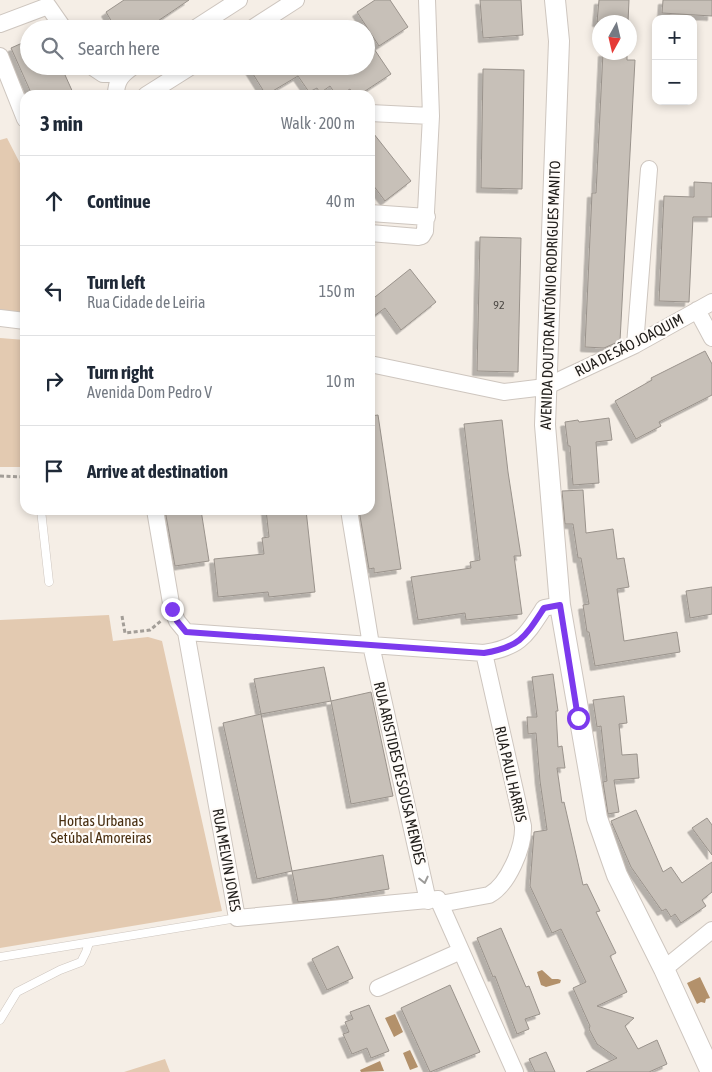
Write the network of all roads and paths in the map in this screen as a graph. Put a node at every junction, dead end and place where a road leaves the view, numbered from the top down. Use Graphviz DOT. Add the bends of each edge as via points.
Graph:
graph roads {
  1 [pos="239,0"];
  2 [pos="296,0"];
  3 [pos="427,0"];
  4 [pos="555,0"];
  5 [pos="58,20"];
  6 [pos="208,20"];
  7 [pos="265,20"];
  8 [pos="0,24"];
  9 [pos="0,56"];
  10 [pos="124,75"];
  11 [pos="178,75"];
  12 [pos="116,90"];
  13 [pos="154,90"];
  14 [pos="20,106"];
  15 [pos="375,113"];
  16 [pos="431,116"];
  17 [pos="649,169"];
  18 [pos="375,213"];
  19 [pos="426,217"];
  20 [pos="375,233"];
  21 [pos="712,302"];
  22 [pos="697,310"];
  23 [pos="0,318"];
  24 [pos="20,320"];
  25 [pos="712,338"];
  26 [pos="635,346"];
  27 [pos="375,365"];
  28 [pos="545,387"];
  29 [pos="0,476"];
  30 [pos="20,477"];
  31 [pos="42,515"];
  32 [pos="156,515"];
  33 [pos="350,515"];
  34 [pos="49,582"];
  35 [pos="560,605"];
  36 [pos="172,609"];
  37 [pos="122,616"];
  38 [pos="186,632"];
  39 [pos="371,644"];
  40 [pos="484,653"];
  41 [pos="435,902"];
  42 [pos="237,918"];
  43 [pos="712,930"];
  44 [pos="88,943"];
  45 [pos="461,951"];
  46 [pos="0,957"];
  47 [pos="664,969"];
  48 [pos="378,988"];
  49 [pos="0,1020"];
  50 [pos="515,1072"];
  51 [pos="711,1072"];
  1 -- 6 [label="street"];
  2 -- 7 [label="street"];
  3 -- 16 [label="street"];
  4 -- 28 [label="street, AVENIDA DOUTOR ANTÓNIO RODRIGUES MANITO" via="559,41"];
  5 -- 8 [label="street" via="48,6"];
  9 -- 14 [label="street"];
  10 -- 12 [label="street"];
  11 -- 13 [label="street"];
  15 -- 16 [label="street"];
  16 -- 19 [label="street"];
  17 -- 26 [label="street"];
  18 -- 19 [label="street"];
  19 -- 20 [label="street" via="421,237"];
  21 -- 22 [label="street, RUA DE SÃO JOAQUIM"];
  22 -- 25 [label="street"];
  22 -- 26 [label="street, RUA DE SÃO JOAQUIM"];
  23 -- 24 [label="street"];
  26 -- 28 [label="street, RUA DE SÃO JOAQUIM"];
  27 -- 28 [label="street, RUA DE SÃO JOAQUIM" via="504,392"];
  28 -- 35 [label="street, AVENIDA DOUTOR ANTÓNIO RODRIGUES MANITO" via="544,425"];
  29 -- 30 [label="path"];
  31 -- 34 [label="lane"];
  32 -- 36 [label="street"];
  33 -- 39 [label="street, RUA ARISTIDES DE SOUSA MENDES"];
  35 -- 40 [label="street" via="544,608 528,633 516,644"];
  35 -- 47 [label="street, AVENIDA DOUTOR ANTÓNIO RODRIGUES MANITO" via="597,818 617,875"];
  36 -- 37 [label="path" via="150,630 125,633"];
  36 -- 38 [label="street"];
  38 -- 39 [label="street"];
  38 -- 42 [label="street, RUA MELVIN JONES"];
  39 -- 40 [label="street"];
  39 -- 41 [label="street, RUA ARISTIDES DE SOUSA MENDES, one-way"];
  40 -- 41 [label="street, RUA PAUL HARRIS" via="523,826 523,839 511,868 494,892"];
  41 -- 42 [label="street, RUA MELVIN JONES"];
  41 -- 45 [label="street, RUA ARISTIDES DE SOUSA MENDES"];
  42 -- 44 [label="lane"];
  43 -- 47 [label="street"];
  44 -- 46 [label="lane"];
  44 -- 49 [label="lane" via="81,962 17,992"];
  45 -- 48 [label="street"];
  45 -- 50 [label="street, RUA ARISTIDES DE SOUSA MENDES"];
  47 -- 51 [label="street, AVENIDA DOUTOR ANTÓNIO RODRIGUES MANITO"];
}
